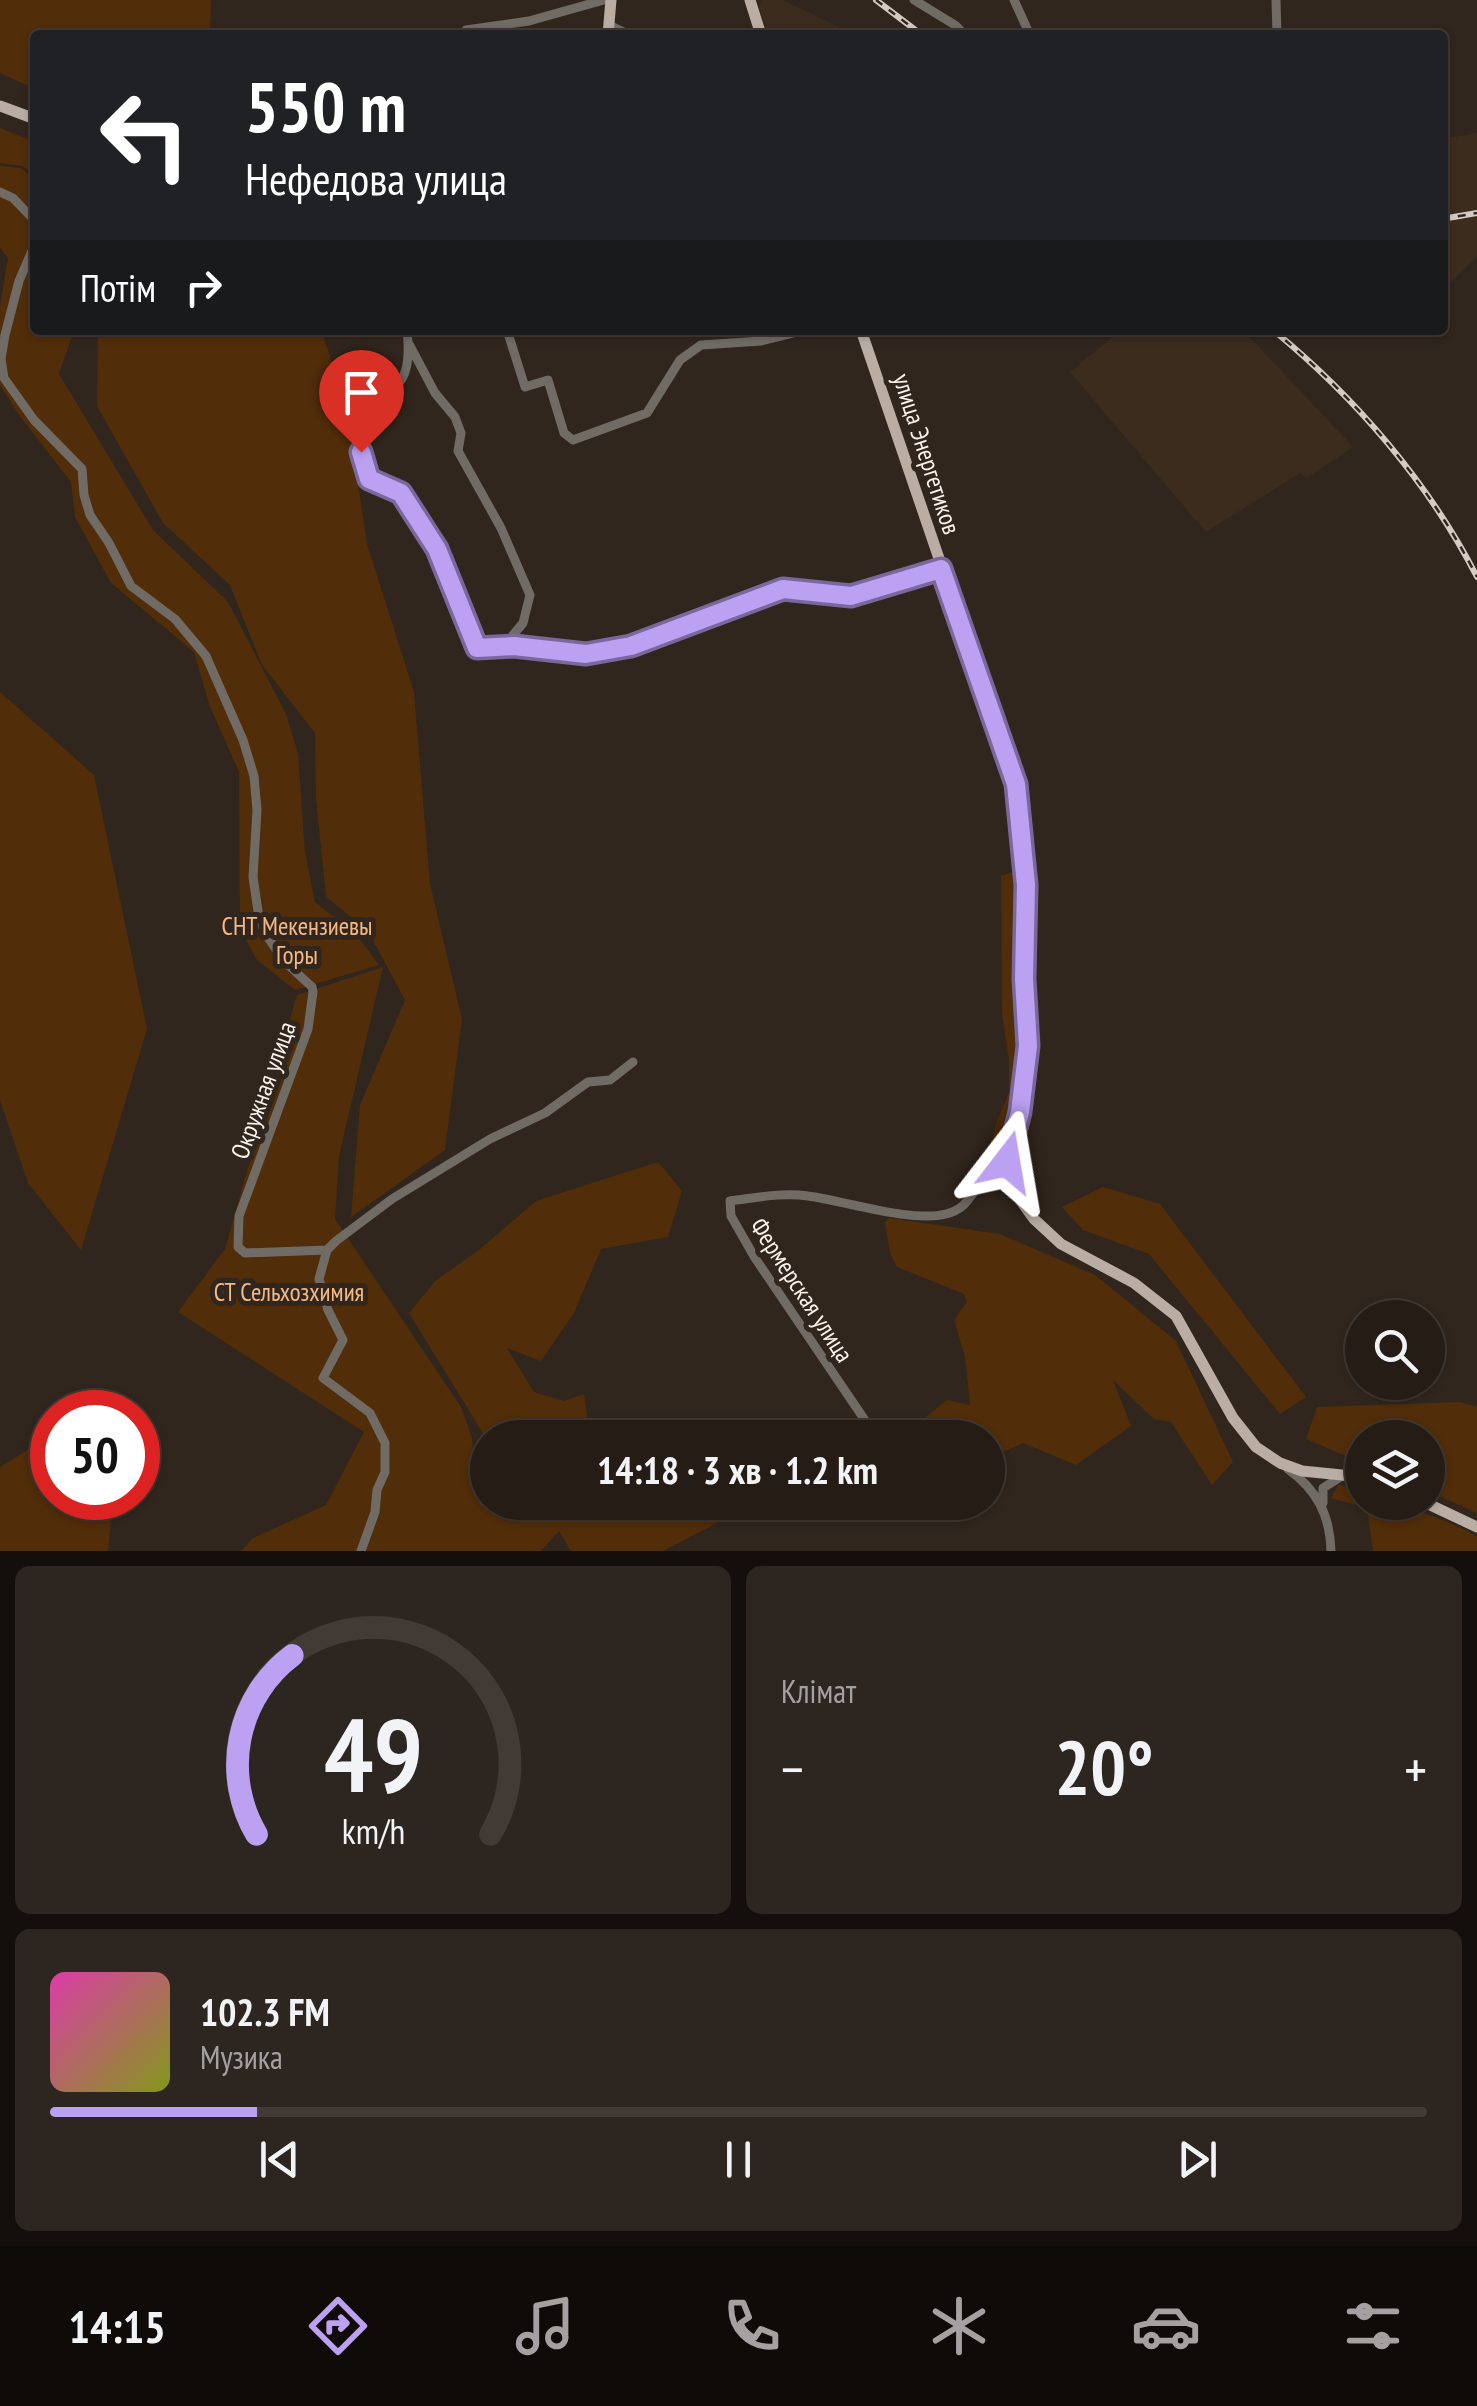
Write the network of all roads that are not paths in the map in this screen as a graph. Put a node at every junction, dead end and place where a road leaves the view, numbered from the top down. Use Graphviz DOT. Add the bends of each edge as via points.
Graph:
graph roads {
  1 [pos="608,0"];
  2 [pos="750,0"];
  3 [pos="914,0"];
  4 [pos="1014,0"];
  5 [pos="1276,0"];
  6 [pos="466,30"];
  7 [pos="608,30"];
  8 [pos="760,30"];
  9 [pos="960,30"];
  10 [pos="1028,30"];
  11 [pos="1277,30"];
  12 [pos="0,106"];
  13 [pos="30,118"];
  14 [pos="0,192"];
  15 [pos="30,216"];
  16 [pos="30,256"];
  17 [pos="509,335"];
  18 [pos="786,335"];
  19 [pos="863,335"];
  20 [pos="408,336"];
  21 [pos="941,569"];
  22 [pos="514,646"];
  23 [pos="633,1062"];
  24 [pos="1003,1176"];
  25 [pos="327,1250"];
  26 [pos="865,1420"];
  27 [pos="1280,1463"];
  28 [pos="1342,1476"];
  29 [pos="1345,1476"];
  30 [pos="1325,1510"];
  31 [pos="1445,1512"];
  32 [pos="1477,1527"];
  33 [pos="362,1551"];
  34 [pos="1331,1551"];
  1 -- 6 [label="street"];
  1 -- 7 [label="main road"];
  2 -- 8 [label="main road"];
  3 -- 9 [label="street"];
  4 -- 10 [label="street"];
  5 -- 11 [label="street"];
  12 -- 13 [label="main road"];
  14 -- 15 [label="street"];
  16 -- 25 [label="street, Окружная улица" via="5,335 4,378 82,469 90,515 131,586 176,618 206,656 254,776 259,918 273,946 313,992 308,1029 240,1216 238,1247"];
  17 -- 18 [label="street" via="525,387 548,380 564,433 574,440 648,413 680,360 702,345"];
  19 -- 21 [label="main road, улица Энергетиков"];
  20 -- 22 [label="street" via="455,418 458,451 530,595"];
  20 -- 22 [label="street" via="400,383 356,418 369,479 401,493 437,549 477,648"];
  21 -- 22 [label="street" via="851,596 783,589 631,646 586,654"];
  21 -- 24 [label="main road, улица Энергетиков" via="1016,784 1026,885 1028,1046"];
  23 -- 25 [label="street" via="490,1139"];
  24 -- 26 [label="street, Фермерская улица" via="982,1178 972,1198 940,1216 797,1195 730,1201 731,1216 755,1258"];
  24 -- 27 [label="main road" via="1061,1244 1134,1283 1176,1316 1233,1418 1256,1447"];
  25 -- 33 [label="street" via="319,1279 343,1340 324,1378 370,1413 386,1453"];
  27 -- 28 [label="main road"];
  27 -- 30 [label="street"];
  28 -- 29 [label="main road"];
  28 -- 30 [label="street" via="1323,1488"];
  30 -- 34 [label="street"];
  31 -- 32 [label="main road"];
}
